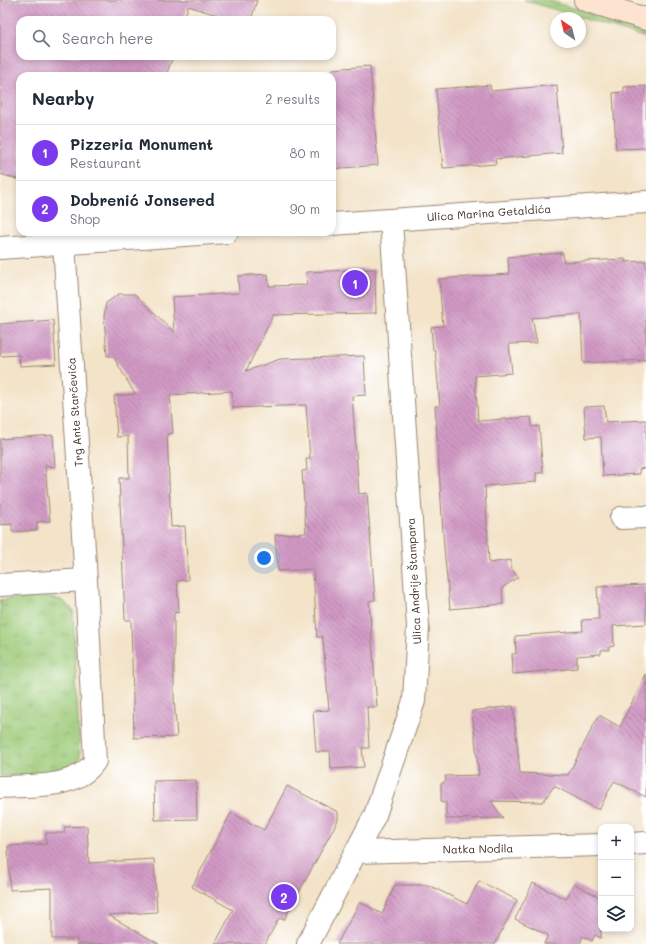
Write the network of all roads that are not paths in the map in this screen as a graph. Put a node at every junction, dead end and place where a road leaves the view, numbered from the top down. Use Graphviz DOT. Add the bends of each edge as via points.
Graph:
graph roads {
  1 [pos="585,0"];
  2 [pos="646,19"];
  3 [pos="646,202"];
  4 [pos="391,220"];
  5 [pos="336,224"];
  6 [pos="173,236"];
  7 [pos="64,244"];
  8 [pos="0,248"];
  9 [pos="646,517"];
  10 [pos="621,518"];
  11 [pos="86,580"];
  12 [pos="0,585"];
  13 [pos="0,788"];
  14 [pos="634,844"];
  15 [pos="646,844"];
  16 [pos="598,845"];
  17 [pos="356,852"];
  18 [pos="308,944"];
  1 -- 2 [label="main road"];
  3 -- 4 [label="street, Ulica Marina Getaldića"];
  4 -- 5 [label="street, Ulica Marina Getaldića"];
  4 -- 17 [label="street, Ulica Andrije Štampara" via="418,626 414,701 375,815"];
  6 -- 7 [label="street"];
  7 -- 8 [label="street"];
  7 -- 11 [label="street, Trg Ante Starčevića"];
  9 -- 10 [label="street"];
  11 -- 12 [label="street"];
  11 -- 13 [label="street, Trg Ante Starčevića" via="95,761 90,769 78,778 56,783"];
  14 -- 15 [label="street"];
  16 -- 17 [label="street, Natka Nodila"];
  17 -- 18 [label="street, Ulica Andrije Štampara"];
}
